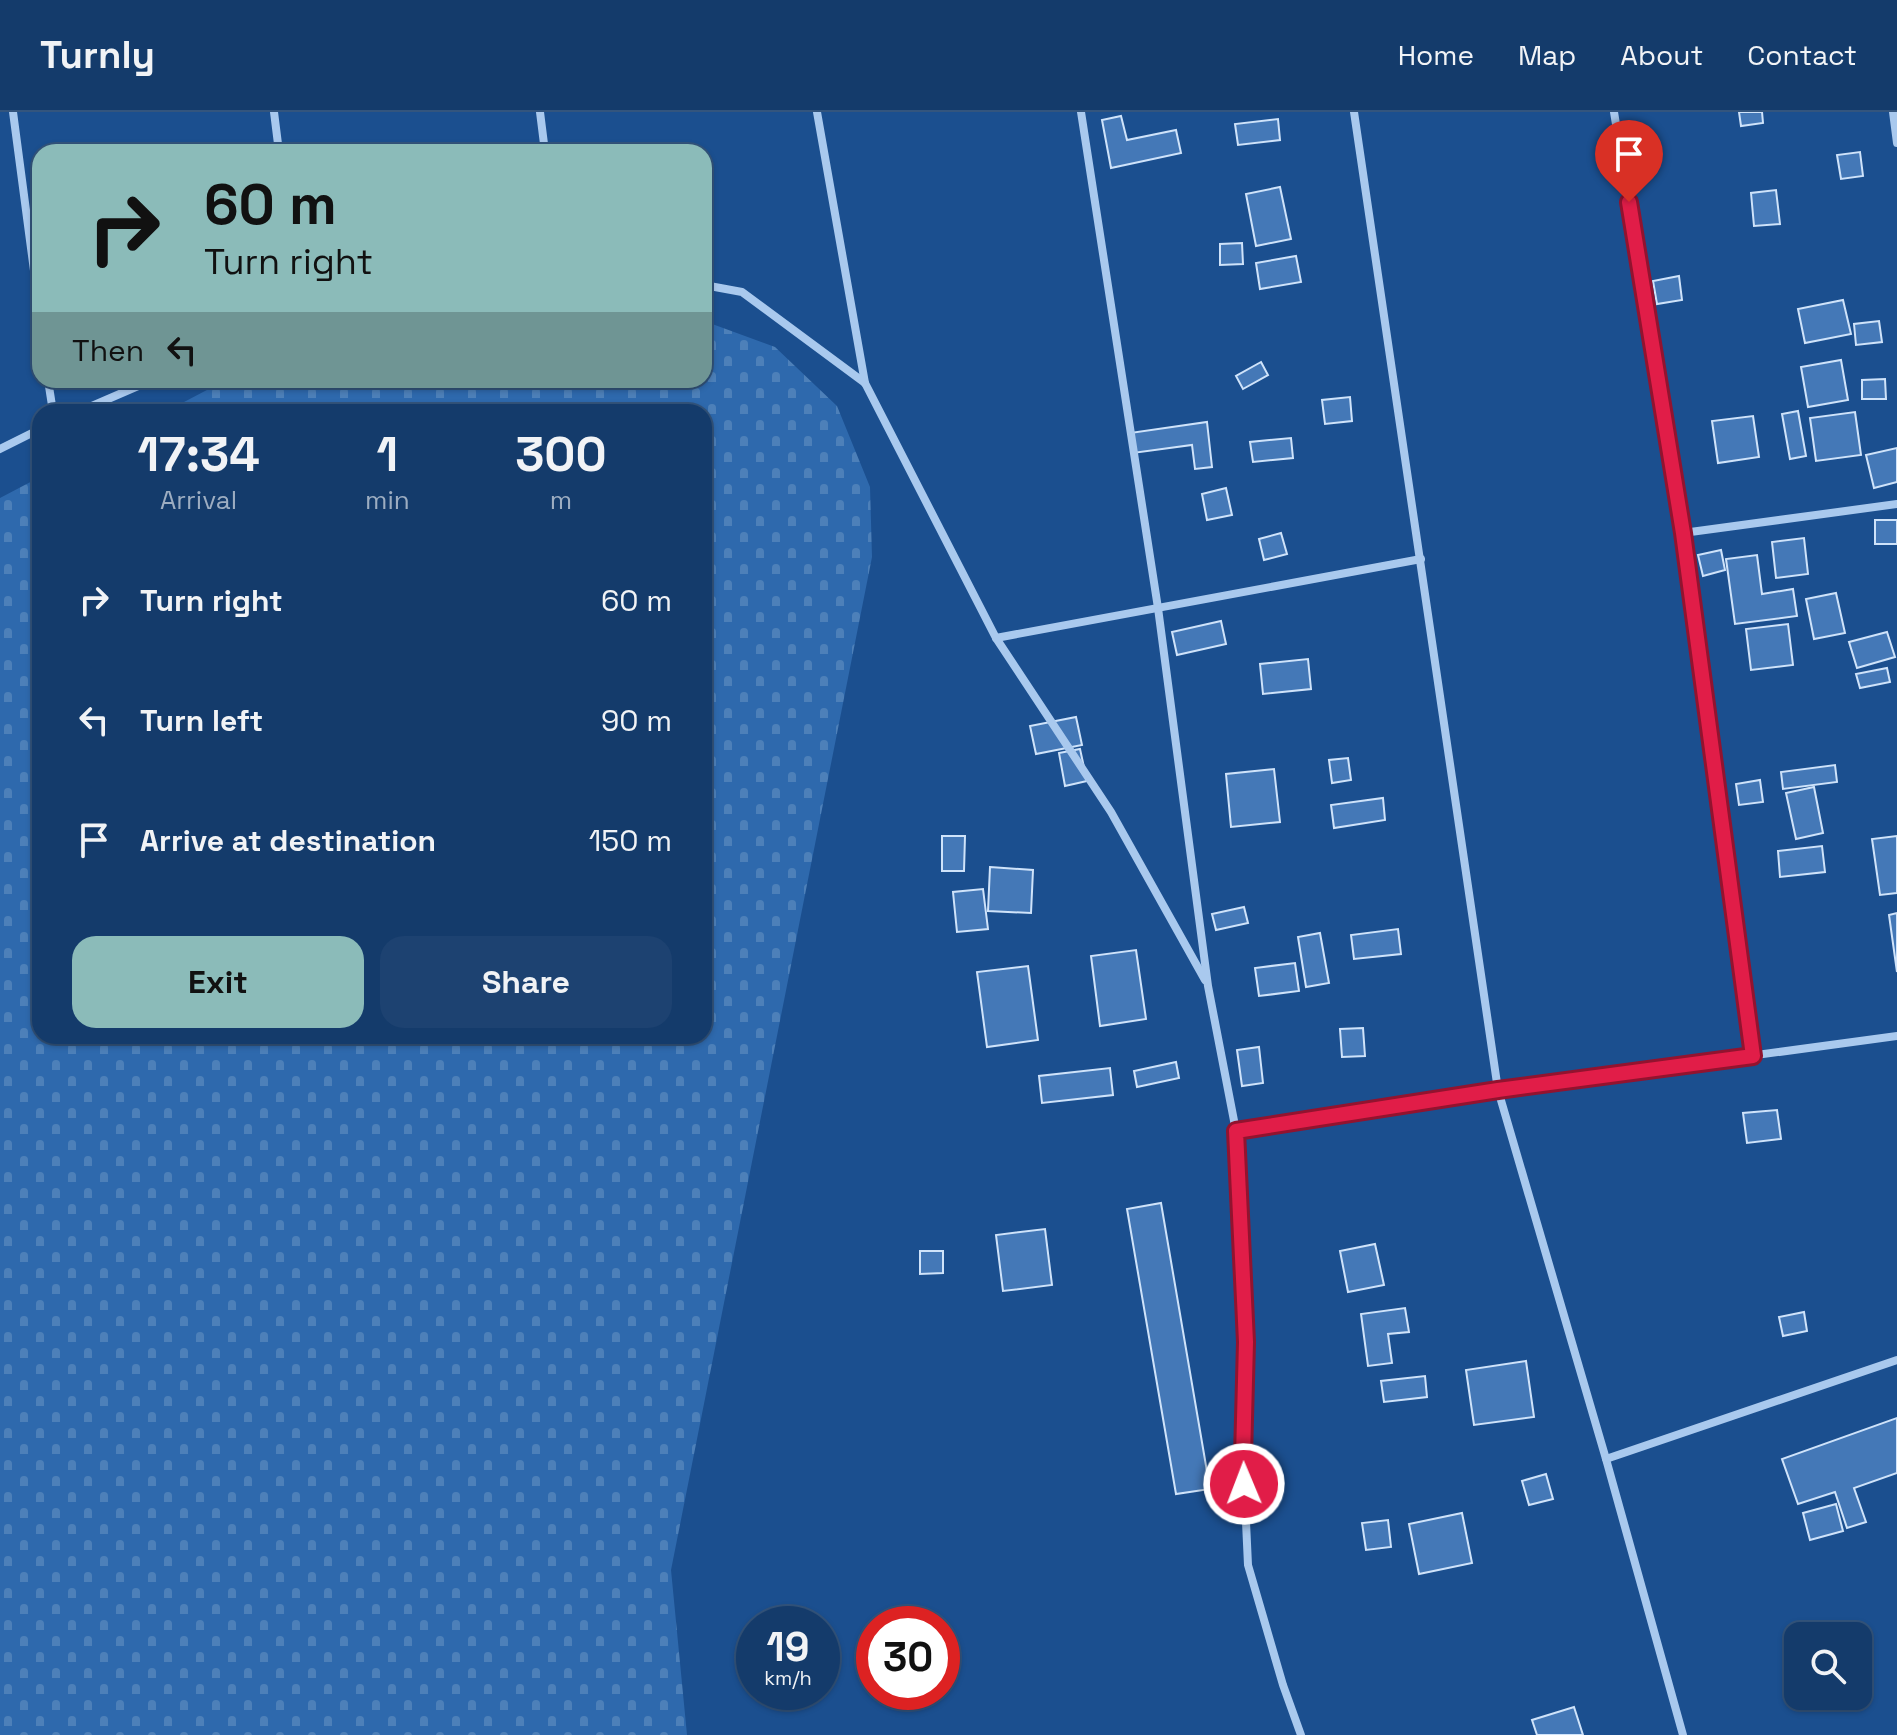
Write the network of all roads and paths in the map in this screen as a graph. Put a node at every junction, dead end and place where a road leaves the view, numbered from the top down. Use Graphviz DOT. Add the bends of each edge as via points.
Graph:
graph roads {
  1 [pos="13,112"];
  2 [pos="274,112"];
  3 [pos="540,112"];
  4 [pos="818,112"];
  5 [pos="1081,112"];
  6 [pos="1354,112"];
  7 [pos="1614,112"];
  8 [pos="1893,112"];
  9 [pos="1897,143"];
  10 [pos="278,144"];
  11 [pos="544,144"];
  12 [pos="32,256"];
  13 [pos="712,286"];
  14 [pos="865,383"];
  15 [pos="134,388"];
  16 [pos="96,404"];
  17 [pos="32,433"];
  18 [pos="0,449"];
  19 [pos="1897,504"];
  20 [pos="1683,533"];
  21 [pos="1421,559"];
  22 [pos="1158,608"];
  23 [pos="996,638"];
  24 [pos="1208,986"];
  25 [pos="1897,1036"];
  26 [pos="1753,1056"];
  27 [pos="1498,1090"];
  28 [pos="1236,1131"];
  29 [pos="1897,1360"];
  30 [pos="1606,1459"];
  31 [pos="1301,1735"];
  32 [pos="1683,1735"];
  1 -- 12 [label="street"];
  2 -- 10 [label="street"];
  3 -- 11 [label="street"];
  4 -- 14 [label="street"];
  5 -- 22 [label="street"];
  6 -- 21 [label="street"];
  7 -- 20 [label="street"];
  8 -- 9 [label="street"];
  13 -- 14 [label="street" via="742,292"];
  14 -- 23 [label="street"];
  15 -- 16 [label="street"];
  17 -- 18 [label="street"];
  19 -- 20 [label="street"];
  20 -- 26 [label="street"];
  21 -- 22 [label="street"];
  21 -- 27 [label="street"];
  22 -- 23 [label="street"];
  22 -- 24 [label="street"];
  23 -- 24 [label="street" via="1111,812"];
  24 -- 28 [label="street"];
  25 -- 26 [label="street"];
  26 -- 27 [label="street"];
  27 -- 28 [label="street"];
  27 -- 30 [label="street"];
  28 -- 31 [label="street" via="1246,1342 1243,1457 1248,1565"];
  29 -- 30 [label="street"];
  30 -- 32 [label="street"];
}
